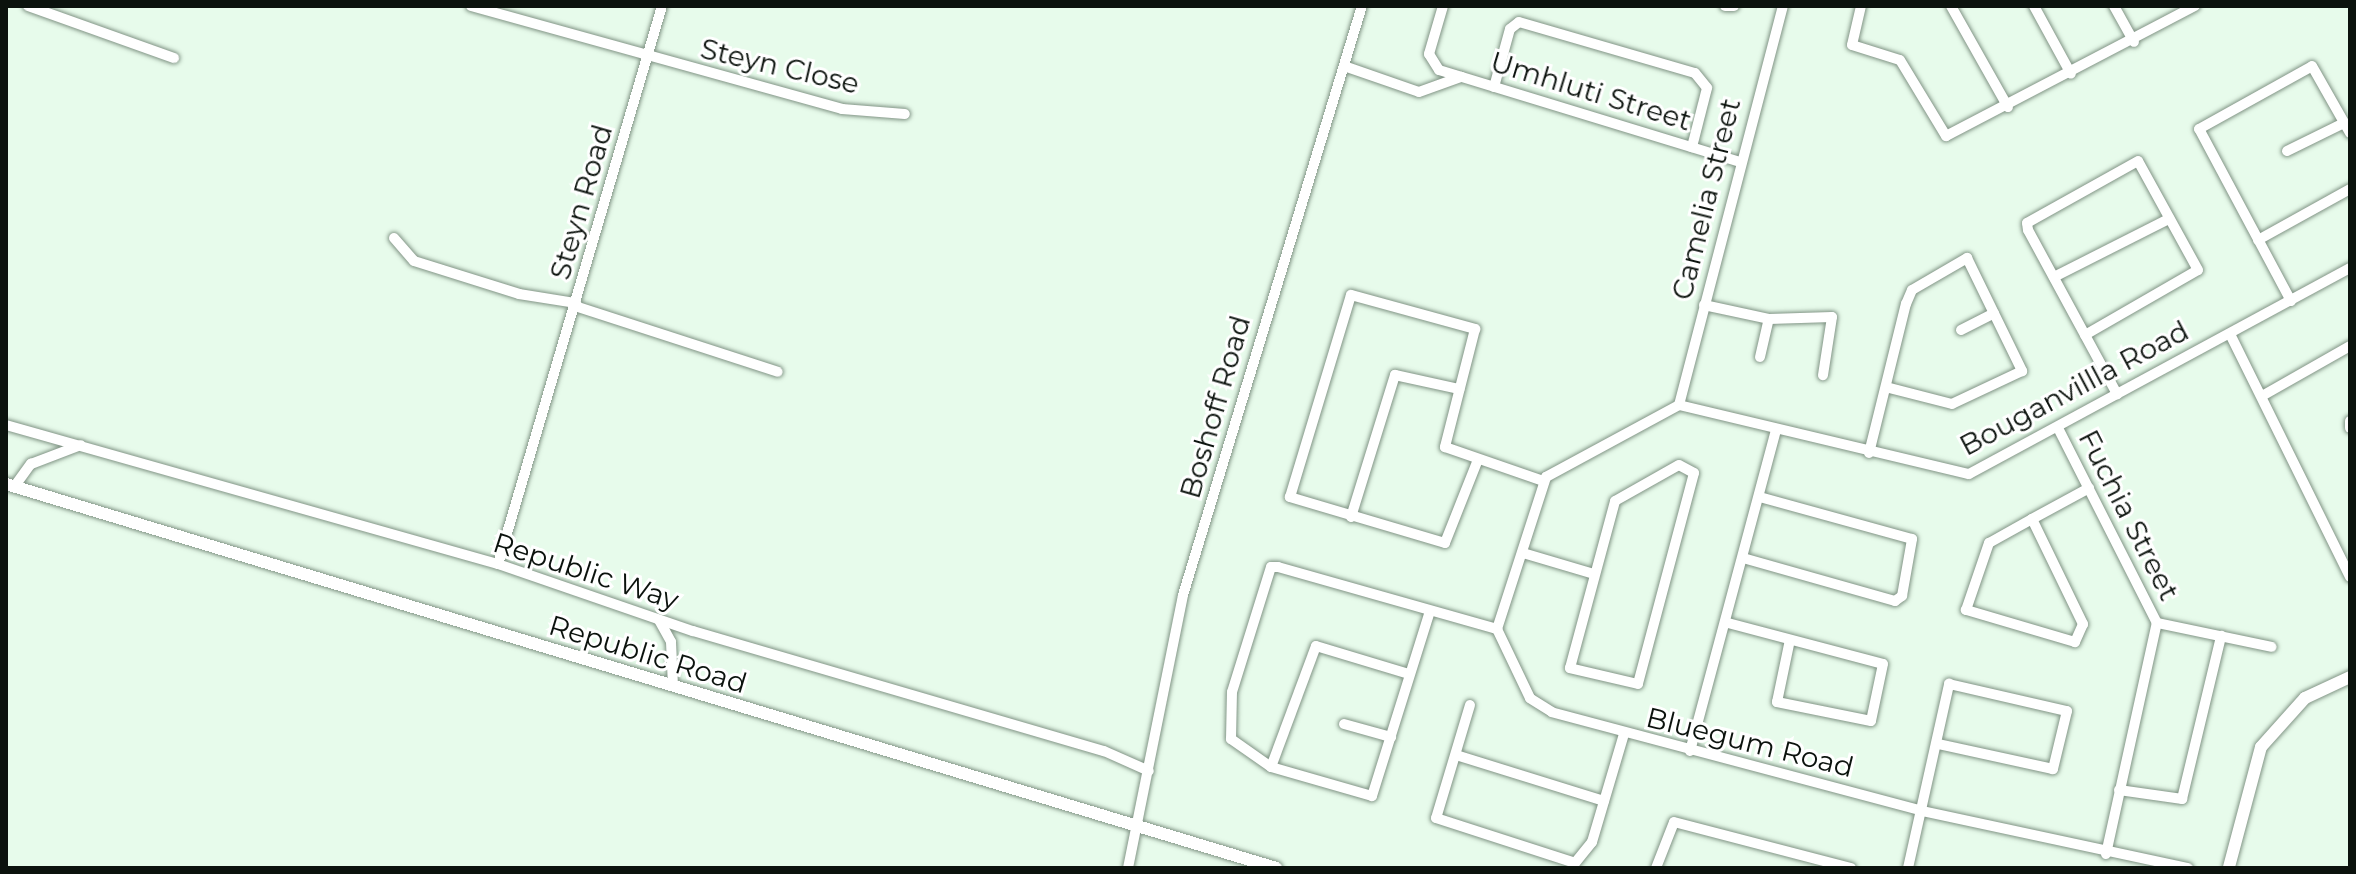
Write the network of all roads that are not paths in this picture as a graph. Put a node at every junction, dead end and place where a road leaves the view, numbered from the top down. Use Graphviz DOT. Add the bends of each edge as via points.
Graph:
graph roads {
  1 [pos="28,6"];
  2 [pos="471,6"];
  3 [pos="662,6"];
  4 [pos="1362,6"];
  5 [pos="1443,6"];
  6 [pos="1725,6"];
  7 [pos="1734,6"];
  8 [pos="1783,6"];
  9 [pos="1861,6"];
  10 [pos="1951,6"];
  11 [pos="2034,6"];
  12 [pos="2114,6"];
  13 [pos="2195,6"];
  14 [pos="2134,42"];
  15 [pos="174,58"];
  16 [pos="646,59"];
  17 [pos="1344,66"];
  18 [pos="2071,74"];
  19 [pos="1461,77"];
  20 [pos="1494,87"];
  21 [pos="2008,107"];
  22 [pos="905,114"];
  23 [pos="2347,128"];
  24 [pos="1692,147"];
  25 [pos="2287,151"];
  26 [pos="1739,162"];
  27 [pos="2350,189"];
  28 [pos="2169,219"];
  29 [pos="394,238"];
  30 [pos="2258,240"];
  31 [pos="2350,268"];
  32 [pos="2054,277"];
  33 [pos="2291,301"];
  34 [pos="575,304"];
  35 [pos="1704,305"];
  36 [pos="1994,313"];
  37 [pos="1769,319"];
  38 [pos="1961,330"];
  39 [pos="2230,334"];
  40 [pos="2085,335"];
  41 [pos="2350,346"];
  42 [pos="1760,357"];
  43 [pos="778,372"];
  44 [pos="1823,375"];
  45 [pos="1886,387"];
  46 [pos="1459,389"];
  47 [pos="2117,394"];
  48 [pos="2262,396"];
  49 [pos="1679,405"];
  50 [pos="2350,421"];
  51 [pos="6,425"];
  52 [pos="2058,428"];
  53 [pos="2350,428"];
  54 [pos="1776,429"];
  55 [pos="82,445"];
  56 [pos="1869,453"];
  57 [pos="1477,462"];
  58 [pos="1543,481"];
  59 [pos="10,486"];
  60 [pos="2089,488"];
  61 [pos="1759,497"];
  62 [pos="1351,517"];
  63 [pos="2032,519"];
  64 [pos="1523,553"];
  65 [pos="2348,556"];
  66 [pos="1743,558"];
  67 [pos="498,564"];
  68 [pos="1594,574"];
  69 [pos="2350,577"];
  70 [pos="1430,611"];
  71 [pos="657,618"];
  72 [pos="1728,623"];
  73 [pos="2157,623"];
  74 [pos="1497,629"];
  75 [pos="2221,636"];
  76 [pos="1790,640"];
  77 [pos="2272,647"];
  78 [pos="1409,674"];
  79 [pos="2350,677"];
  80 [pos="673,686"];
  81 [pos="1470,705"];
  82 [pos="1344,724"];
  83 [pos="1624,734"];
  84 [pos="1391,737"];
  85 [pos="1938,744"];
  86 [pos="1690,751"];
  87 [pos="1456,755"];
  88 [pos="1271,767"];
  89 [pos="1149,771"];
  90 [pos="2119,790"];
  91 [pos="1604,801"];
  92 [pos="1923,811"];
  93 [pos="1140,828"];
  94 [pos="2106,854"];
  95 [pos="1128,868"];
  96 [pos="1276,868"];
  97 [pos="1656,868"];
  98 [pos="1851,868"];
  99 [pos="1908,868"];
  100 [pos="2188,868"];
  101 [pos="2222,868"];
  102 [pos="2229,868"];
  1 -- 15 [label="street"];
  2 -- 16 [label="street, Steyn Close"];
  3 -- 16 [label="street, Steyn Road"];
  4 -- 17 [label="street, Boshoff Road"];
  5 -- 19 [label="street, Umhluti Street" via="1432,64"];
  6 -- 7 [label="street"];
  8 -- 26 [label="street, Camelia Street"];
  9 -- 21 [label="street" via="1852,45 1900,60 1943,134"];
  10 -- 21 [label="street"];
  11 -- 18 [label="street"];
  12 -- 14 [label="street"];
  13 -- 14 [label="street"];
  14 -- 18 [label="street"];
  16 -- 22 [label="street, Steyn Close" via="842,109"];
  16 -- 34 [label="street, Steyn Road"];
  17 -- 19 [label="street" via="1419,92"];
  17 -- 89 [label="street, Boshoff Road" via="1183,595"];
  18 -- 21 [label="street"];
  19 -- 20 [label="street, Umhluti Street"];
  20 -- 24 [label="street, Umhluti Street"];
  20 -- 24 [label="street" via="1510,29 1519,22 1699,74 1707,88"];
  23 -- 25 [label="street"];
  23 -- 30 [label="street" via="2312,66 2199,131"];
  24 -- 26 [label="street, Umhluti Street"];
  26 -- 35 [label="street, Camelia Street"];
  27 -- 30 [label="street"];
  28 -- 32 [label="street"];
  28 -- 32 [label="street" via="2133,160 2027,226"];
  28 -- 40 [label="street" via="2198,270"];
  29 -- 34 [label="street" via="414,261 519,294"];
  30 -- 33 [label="street"];
  31 -- 33 [label="street, Bouganvillla Road"];
  32 -- 40 [label="street"];
  33 -- 39 [label="street, Bouganvillla Road"];
  34 -- 43 [label="street"];
  34 -- 67 [label="street, Steyn Road"];
  35 -- 37 [label="street"];
  35 -- 49 [label="street, Camelia Street"];
  36 -- 38 [label="street"];
  36 -- 45 [label="street" via="2023,370 1955,403"];
  36 -- 45 [label="street" via="1964,258 1912,290"];
  37 -- 42 [label="street"];
  37 -- 44 [label="street" via="1832,317"];
  39 -- 47 [label="street, Bouganvillla Road"];
  39 -- 48 [label="street"];
  40 -- 47 [label="street"];
  41 -- 48 [label="street"];
  45 -- 56 [label="street"];
  46 -- 57 [label="street" via="1445,445"];
  46 -- 62 [label="street" via="1395,375"];
  46 -- 62 [label="street" via="1476,330 1351,295 1289,496"];
  47 -- 52 [label="street, Bouganvillla Road"];
  48 -- 65 [label="street"];
  49 -- 54 [label="street, Bouganvillla Road"];
  49 -- 58 [label="street"];
  50 -- 53 [label="street"];
  51 -- 55 [label="street, Republic Way"];
  52 -- 56 [label="street, Bouganvillla Road" via="1969,474"];
  52 -- 60 [label="street, Fuchia Street"];
  54 -- 56 [label="street, Bouganvillla Road"];
  54 -- 61 [label="street"];
  55 -- 59 [label="street" via="31,464"];
  55 -- 67 [label="street, Republic Way"];
  57 -- 58 [label="street"];
  57 -- 62 [label="street" via="1445,543"];
  58 -- 64 [label="street"];
  59 -- 80 [label="street, Republic Road"];
  60 -- 63 [label="street"];
  60 -- 73 [label="street, Fuchia Street"];
  61 -- 66 [label="street"];
  61 -- 66 [label="street" via="1912,539 1902,596 1895,601"];
  63 -- 63 [label="street" via="2083,635 2069,642 1966,615 1986,546"];
  64 -- 68 [label="street"];
  64 -- 74 [label="street"];
  65 -- 69 [label="street"];
  66 -- 72 [label="street"];
  67 -- 71 [label="street, Republic Way"];
  68 -- 68 [label="street" via="1618,497 1679,465 1692,468 1636,686 1568,666"];
  70 -- 74 [label="street"];
  70 -- 78 [label="street"];
  70 -- 88 [label="street" via="1271,567 1227,722 1242,751"];
  71 -- 80 [label="street" via="671,642"];
  71 -- 89 [label="street, Republic Way" via="1027,727"];
  72 -- 76 [label="street"];
  72 -- 86 [label="street"];
  73 -- 75 [label="street"];
  73 -- 90 [label="street"];
  74 -- 83 [label="street, Bluegum Road" via="1536,705"];
  75 -- 77 [label="street"];
  75 -- 90 [label="street" via="2182,799"];
  76 -- 76 [label="street" via="1884,665 1868,723 1781,705 1775,697"];
  78 -- 84 [label="street"];
  78 -- 88 [label="street" via="1316,646"];
  79 -- 102 [label="street" via="2298,703 2261,747"];
  80 -- 93 [label="street, Republic Road"];
  81 -- 87 [label="street"];
  82 -- 84 [label="street"];
  83 -- 86 [label="street, Bluegum Road"];
  83 -- 91 [label="street"];
  84 -- 88 [label="street" via="1373,795"];
  85 -- 85 [label="street" via="2053,769 2067,713 1948,686"];
  85 -- 92 [label="street"];
  86 -- 92 [label="street, Bluegum Road"];
  87 -- 91 [label="street"];
  87 -- 91 [label="street" via="1436,819 1582,860"];
  89 -- 93 [label="street, Boshoff Road"];
  90 -- 94 [label="street"];
  92 -- 94 [label="street, Bluegum Road"];
  92 -- 99 [label="street"];
  93 -- 95 [label="street, Boshoff Road"];
  93 -- 96 [label="street, Republic Road"];
  94 -- 100 [label="street, Bluegum Road"];
  97 -- 98 [label="street" via="1674,822"];
  101 -- 102 [label="street"];
}
